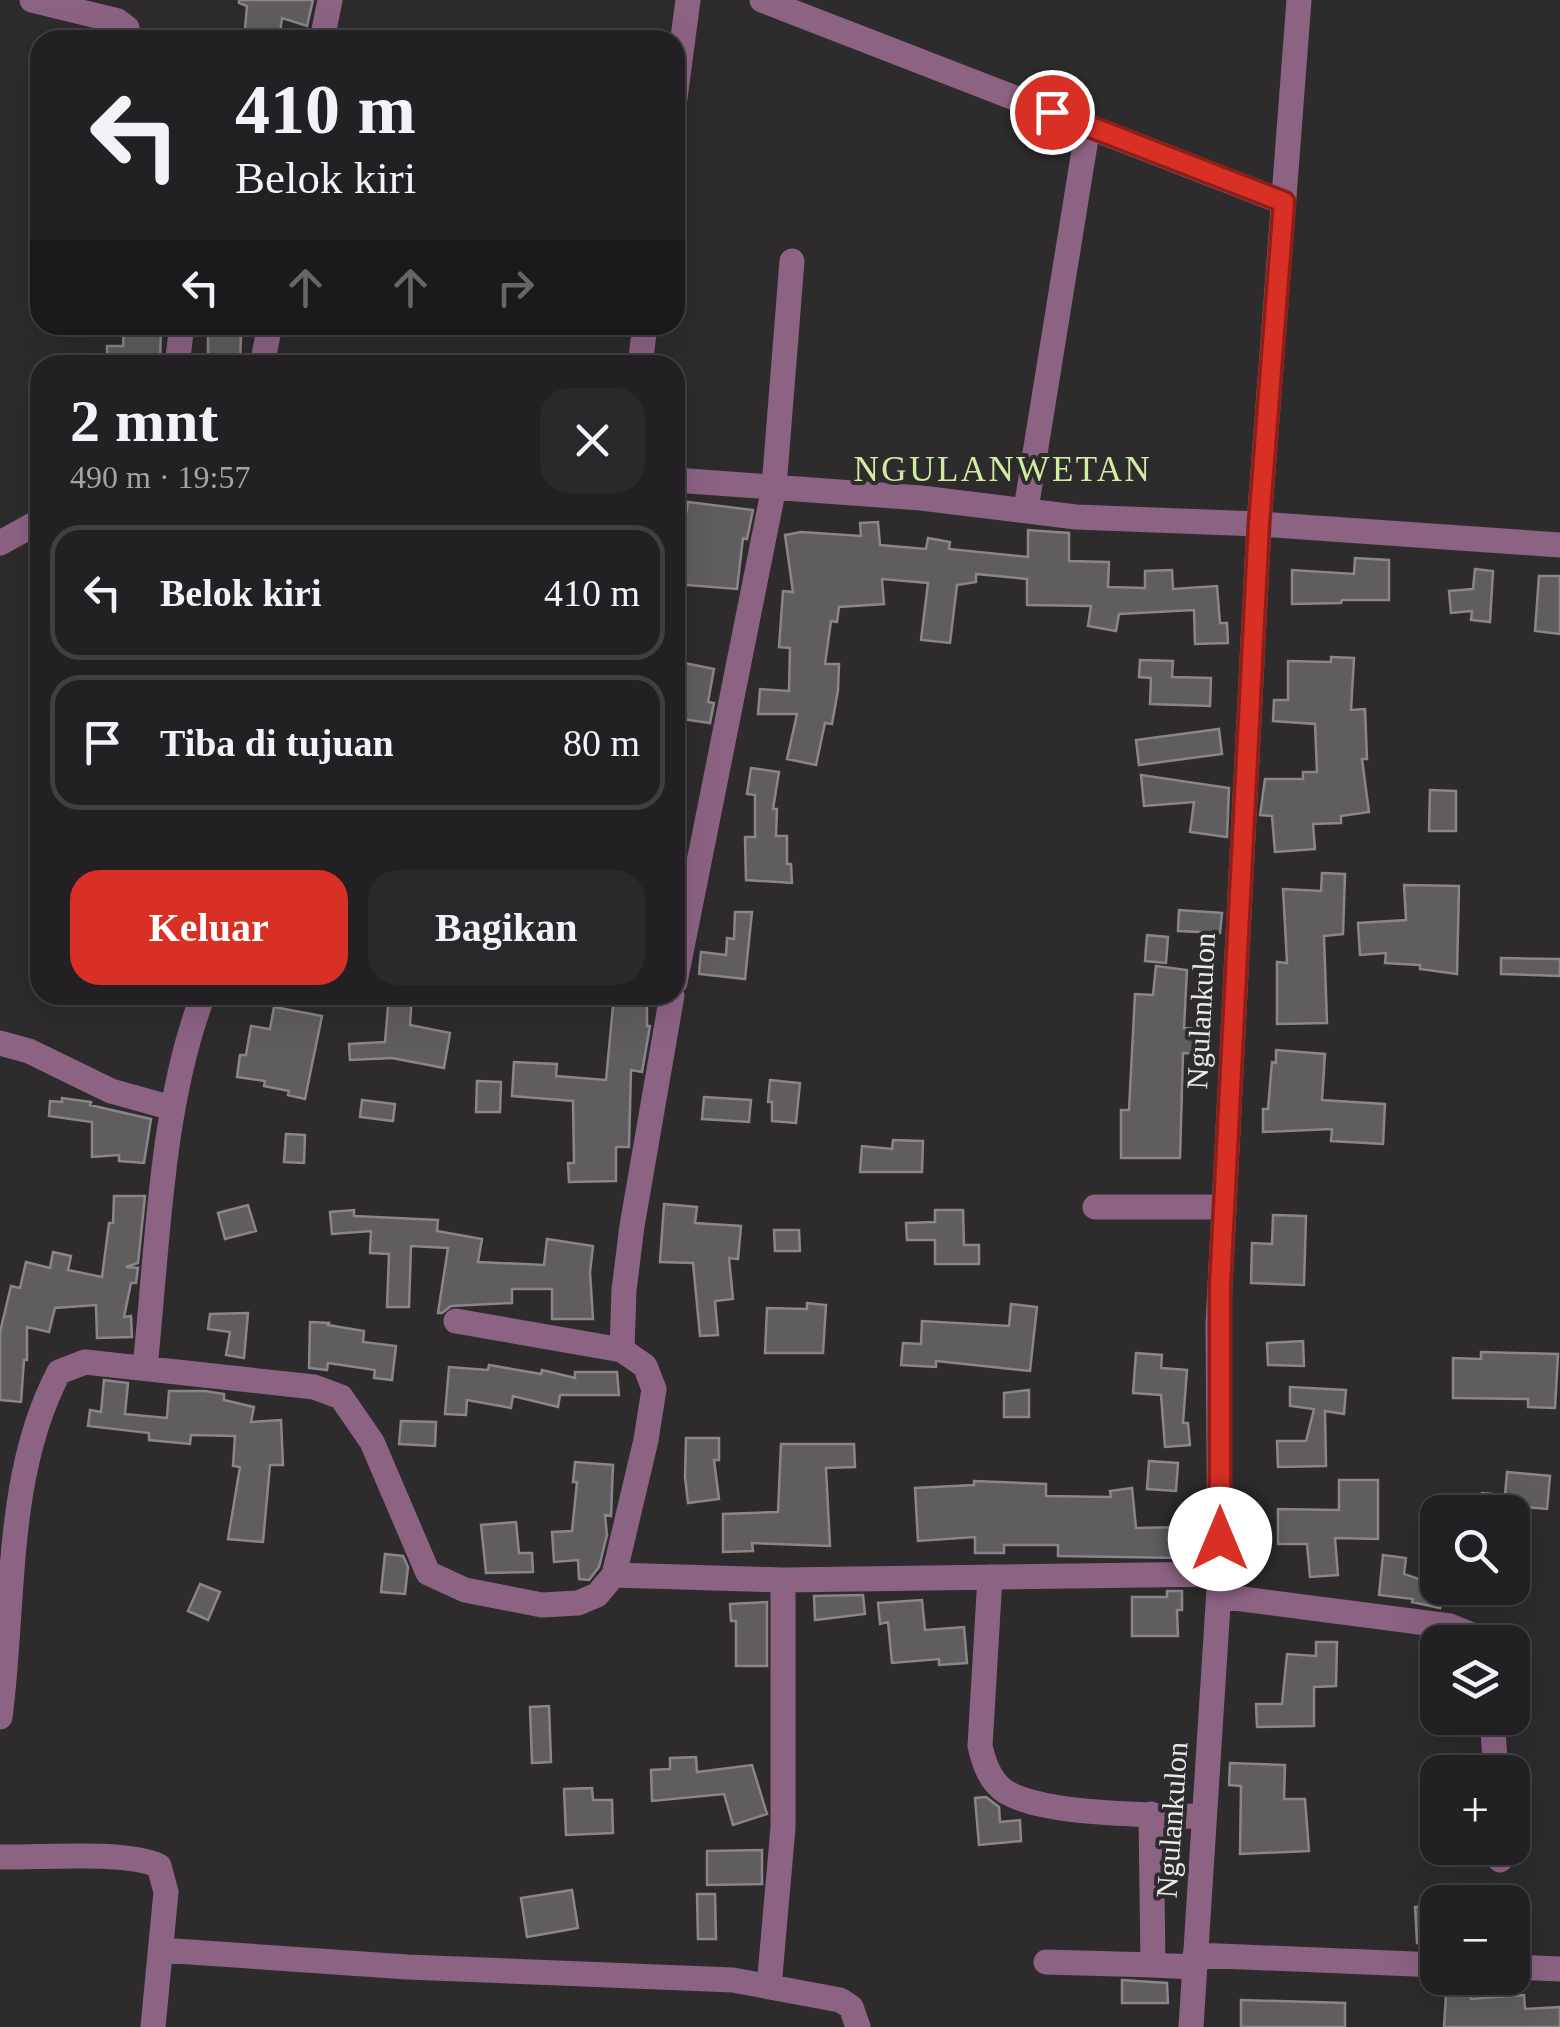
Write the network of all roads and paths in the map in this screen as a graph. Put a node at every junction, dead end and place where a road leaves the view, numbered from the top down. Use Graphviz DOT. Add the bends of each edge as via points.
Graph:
graph roads {
  1 [pos="32,0"];
  2 [pos="330,0"];
  3 [pos="688,0"];
  4 [pos="762,0"];
  5 [pos="1299,0"];
  6 [pos="126,30"];
  7 [pos="324,30"];
  8 [pos="684,30"];
  9 [pos="1088,126"];
  10 [pos="1284,202"];
  11 [pos="792,261"];
  12 [pos="685,481"];
  13 [pos="774,487"];
  14 [pos="1026,509"];
  15 [pos="1259,524"];
  16 [pos="30,527"];
  17 [pos="0,543"];
  18 [pos="1560,545"];
  19 [pos="685,920"];
  20 [pos="200,1005"];
  21 [pos="670,1005"];
  22 [pos="0,1043"];
  23 [pos="172,1108"];
  24 [pos="1224,1207"];
  25 [pos="1095,1208"];
  26 [pos="456,1322"];
  27 [pos="622,1350"];
  28 [pos="145,1367"];
  29 [pos="10,1507"];
  30 [pos="614,1576"];
  31 [pos="990,1577"];
  32 [pos="783,1580"];
  33 [pos="1219,1585"];
  34 [pos="1444,1625"];
  35 [pos="0,1717"];
  36 [pos="1151,1814"];
  37 [pos="1204,1817"];
  38 [pos="0,1858"];
  39 [pos="161,1950"];
  40 [pos="1194,1961"];
  41 [pos="1046,1962"];
  42 [pos="1152,1965"];
  43 [pos="1420,1965"];
  44 [pos="1530,1968"];
  45 [pos="1560,1969"];
  46 [pos="769,1987"];
  47 [pos="154,2027"];
  48 [pos="858,2027"];
  49 [pos="1191,2027"];
  1 -- 6 [label="street" via="118,20"];
  2 -- 7 [label="street"];
  3 -- 8 [label="street"];
  4 -- 9 [label="street"];
  5 -- 10 [label="street, Ngulankulon"];
  9 -- 10 [label="street"];
  9 -- 14 [label="street"];
  10 -- 15 [label="street, Ngulankulon"];
  11 -- 13 [label="street"];
  12 -- 13 [label="street"];
  13 -- 14 [label="street"];
  13 -- 19 [label="street"];
  14 -- 15 [label="street"];
  15 -- 18 [label="street"];
  15 -- 24 [label="street, Ngulankulon"];
  16 -- 17 [label="street"];
  20 -- 23 [label="street"];
  21 -- 27 [label="street" via="632,1226"];
  22 -- 23 [label="street" via="29,1050 111,1091"];
  23 -- 28 [label="street"];
  24 -- 25 [label="street"];
  24 -- 33 [label="street, Ngulankulon"];
  26 -- 27 [label="street"];
  27 -- 30 [label="street" via="645,1366 654,1389"];
  28 -- 29 [label="street" via="85,1362 59,1372"];
  28 -- 30 [label="street" via="341,1397 372,1442 428,1573 442,1582 542,1605 598,1596"];
  29 -- 35 [label="street"];
  30 -- 32 [label="street"];
  31 -- 32 [label="street"];
  31 -- 33 [label="street"];
  31 -- 36 [label="street" via="980,1746 997,1785 1038,1806"];
  32 -- 46 [label="street" via="783,1828"];
  33 -- 34 [label="street"];
  33 -- 37 [label="street, Ngulankulon"];
  36 -- 37 [label="street"];
  36 -- 42 [label="street"];
  37 -- 40 [label="street, Ngulankulon"];
  38 -- 39 [label="street" via="117,1858 160,1866 166,1892"];
  39 -- 46 [label="street"];
  39 -- 47 [label="street"];
  40 -- 42 [label="street"];
  40 -- 43 [label="street"];
  40 -- 49 [label="street, Ngulankulon"];
  41 -- 42 [label="street"];
  44 -- 45 [label="street"];
  46 -- 48 [label="street" via="840,2000 851,2007"];
}
